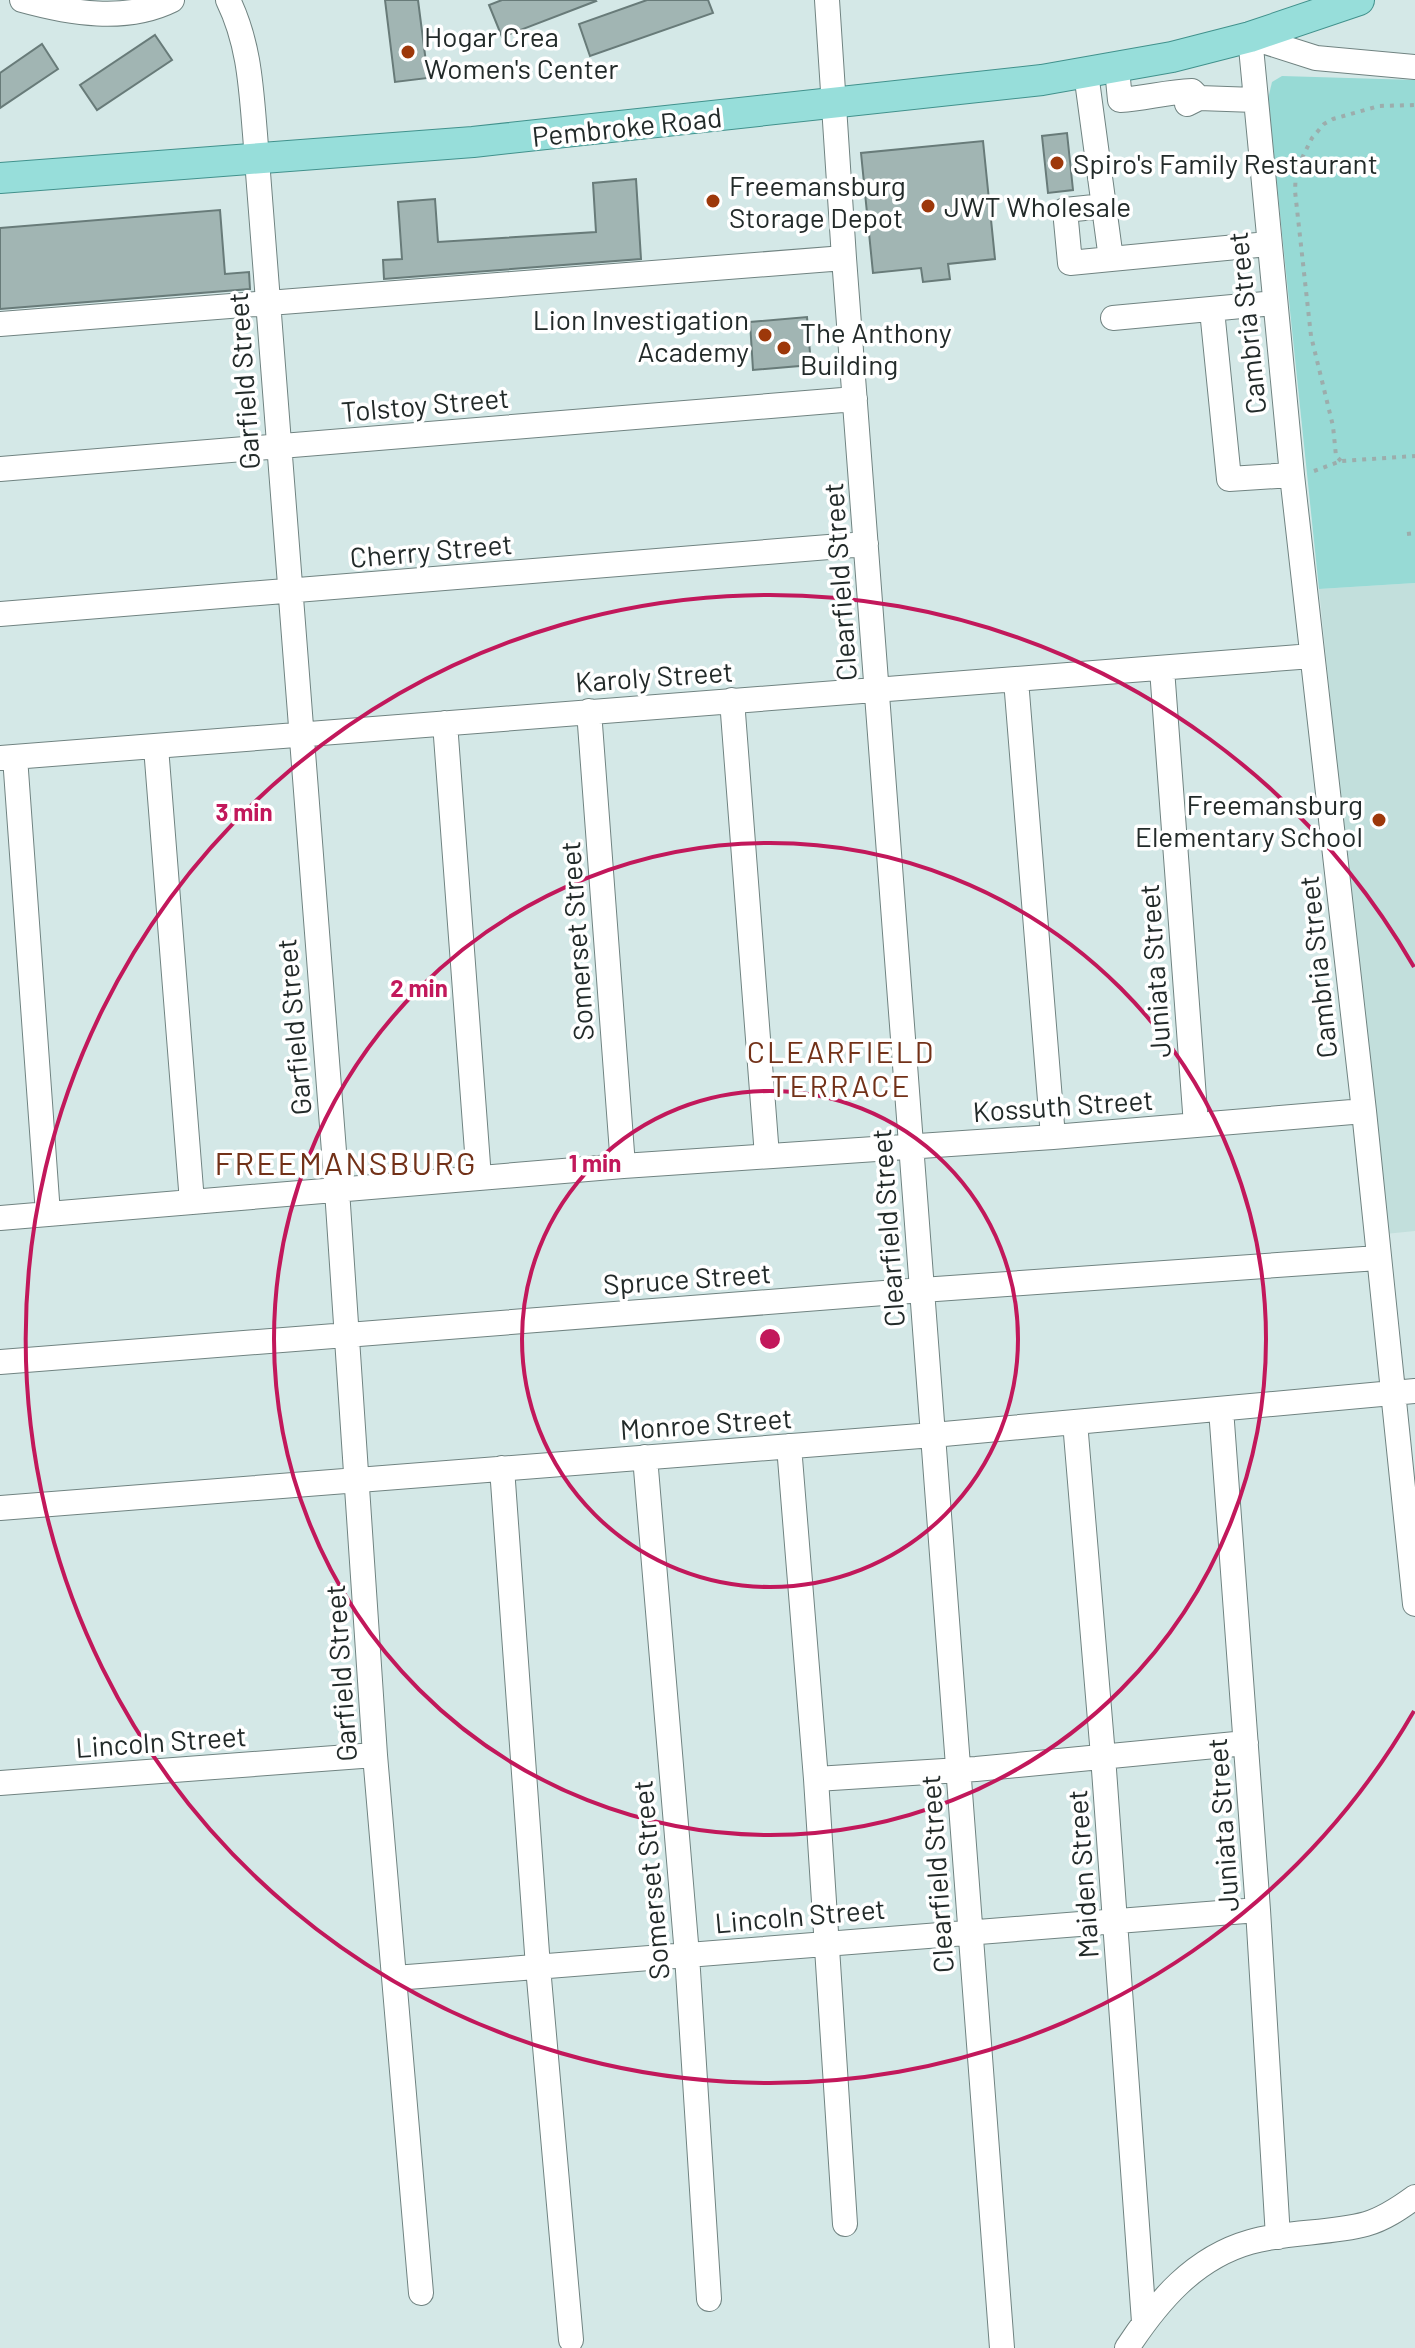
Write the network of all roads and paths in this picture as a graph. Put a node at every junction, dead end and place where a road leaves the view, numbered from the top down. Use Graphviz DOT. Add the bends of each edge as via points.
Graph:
graph roads {
  1 [pos="22,0"];
  2 [pos="172,0"];
  3 [pos="228,0"];
  4 [pos="827,0"];
  5 [pos="1359,0"];
  6 [pos="1250,37"];
  7 [pos="1415,67"];
  8 [pos="1117,69"];
  9 [pos="1086,73"];
  10 [pos="1255,100"];
  11 [pos="833,103"];
  12 [pos="1415,105"];
  13 [pos="257,160"];
  14 [pos="0,178"];
  15 [pos="1104,206"];
  16 [pos="1268,244"];
  17 [pos="844,258"];
  18 [pos="1111,259"];
  19 [pos="1274,303"];
  20 [pos="267,304"];
  21 [pos="1212,310"];
  22 [pos="1113,318"];
  23 [pos="0,324"];
  24 [pos="855,399"];
  25 [pos="278,446"];
  26 [pos="1415,456"];
  27 [pos="1341,461"];
  28 [pos="0,469"];
  29 [pos="1303,473"];
  30 [pos="1415,533"];
  31 [pos="1407,534"];
  32 [pos="866,544"];
  33 [pos="290,592"];
  34 [pos="0,614"];
  35 [pos="1312,656"];
  36 [pos="1162,669"];
  37 [pos="1016,680"];
  38 [pos="877,689"];
  39 [pos="732,700"];
  40 [pos="589,711"];
  41 [pos="445,723"];
  42 [pos="300,736"];
  43 [pos="156,747"];
  44 [pos="8,757"];
  45 [pos="1364,1111"];
  46 [pos="1196,1125"];
  47 [pos="1053,1137"];
  48 [pos="911,1146"];
  49 [pos="767,1156"];
  50 [pos="623,1166"];
  51 [pos="479,1178"];
  52 [pos="337,1190"];
  53 [pos="192,1202"];
  54 [pos="48,1214"];
  55 [pos="0,1218"];
  56 [pos="1378,1258"];
  57 [pos="922,1290"];
  58 [pos="347,1334"];
  59 [pos="0,1362"];
  60 [pos="1403,1392"];
  61 [pos="1221,1409"];
  62 [pos="1075,1422"];
  63 [pos="933,1435"];
  64 [pos="789,1446"];
  65 [pos="645,1457"];
  66 [pos="502,1468"];
  67 [pos="358,1479"];
  68 [pos="0,1508"];
  69 [pos="1415,1604"];
  70 [pos="1246,1743"];
  71 [pos="375,1755"];
  72 [pos="1103,1756"];
  73 [pos="958,1770"];
  74 [pos="816,1779"];
  75 [pos="0,1783"];
  76 [pos="1258,1910"];
  77 [pos="1115,1921"];
  78 [pos="971,1932"];
  79 [pos="827,1942"];
  80 [pos="687,1955"];
  81 [pos="538,1967"];
  82 [pos="395,1978"];
  83 [pos="1415,2197"];
  84 [pos="845,2224"];
  85 [pos="1278,2237"];
  86 [pos="421,2293"];
  87 [pos="709,2299"];
  88 [pos="1144,2322"];
  89 [pos="571,2340"];
  90 [pos="1002,2348"];
  91 [pos="1127,2348"];
  1 -- 2 [label="street" via="71,12 112,13"];
  3 -- 13 [label="street, Garfield Street" via="249,63"];
  4 -- 11 [label="street, Clearfield Street"];
  5 -- 6 [label="main road, Pembroke Road"];
  6 -- 7 [label="street" via="1316,58"];
  6 -- 8 [label="main road, Pembroke Road"];
  6 -- 10 [label="street, Cambria Street"];
  8 -- 9 [label="main road, Pembroke Road"];
  8 -- 10 [label="street" via="1120,100 1192,91 1199,98"];
  9 -- 11 [label="main road, Pembroke Road"];
  9 -- 15 [label="street"];
  10 -- 16 [label="street, Cambria Street"];
  11 -- 13 [label="main road, Pembroke Road"];
  11 -- 17 [label="street, Clearfield Street"];
  12 -- 27 [label="path" via="1359,110 1324,124 1304,150 1294,180 1311,336"];
  13 -- 14 [label="main road, Pembroke Road"];
  13 -- 20 [label="street, Garfield Street"];
  15 -- 18 [label="street"];
  15 -- 18 [label="street" via="1065,210 1070,263"];
  16 -- 18 [label="street"];
  16 -- 19 [label="street, Cambria Street"];
  17 -- 20 [label="street"];
  17 -- 24 [label="street, Clearfield Street"];
  19 -- 21 [label="street"];
  19 -- 29 [label="street, Cambria Street"];
  20 -- 23 [label="street"];
  20 -- 25 [label="street, Garfield Street"];
  21 -- 22 [label="street"];
  21 -- 29 [label="street" via="1229,479"];
  24 -- 25 [label="street, Tolstoy Street"];
  24 -- 32 [label="street, Clearfield Street"];
  25 -- 28 [label="street, Tolstoy Street"];
  25 -- 33 [label="street, Garfield Street"];
  26 -- 27 [label="path"];
  27 -- 29 [label="path"];
  29 -- 35 [label="street, Cambria Street"];
  30 -- 31 [label="path"];
  32 -- 33 [label="street, Cherry Street"];
  32 -- 38 [label="street, Clearfield Street"];
  33 -- 34 [label="street, Cherry Street"];
  33 -- 42 [label="street, Garfield Street"];
  35 -- 36 [label="street, Karoly Street"];
  35 -- 45 [label="street, Cambria Street"];
  36 -- 37 [label="street, Karoly Street"];
  36 -- 46 [label="street, Juniata Street"];
  37 -- 38 [label="street, Karoly Street"];
  37 -- 47 [label="street"];
  38 -- 39 [label="street, Karoly Street"];
  38 -- 48 [label="street, Clearfield Street"];
  39 -- 40 [label="street, Karoly Street"];
  39 -- 49 [label="street"];
  40 -- 41 [label="street, Karoly Street"];
  40 -- 50 [label="street, Somerset Street"];
  41 -- 42 [label="street, Karoly Street"];
  41 -- 51 [label="street"];
  42 -- 43 [label="street, Karoly Street"];
  42 -- 52 [label="street, Garfield Street"];
  43 -- 44 [label="street, Karoly Street"];
  43 -- 53 [label="street"];
  44 -- 54 [label="street"];
  45 -- 46 [label="street, Kossuth Street"];
  45 -- 56 [label="street, Cambria Street"];
  46 -- 47 [label="street, Kossuth Street"];
  47 -- 48 [label="street, Kossuth Street"];
  48 -- 49 [label="street, Kossuth Street"];
  48 -- 57 [label="street, Clearfield Street"];
  49 -- 50 [label="street, Kossuth Street"];
  50 -- 51 [label="street, Kossuth Street"];
  51 -- 52 [label="street, Kossuth Street"];
  52 -- 53 [label="street, Kossuth Street"];
  52 -- 58 [label="street, Garfield Street"];
  53 -- 54 [label="street, Kossuth Street"];
  54 -- 55 [label="street, Kossuth Street"];
  56 -- 57 [label="street, Spruce Street"];
  56 -- 60 [label="street, Cambria Street"];
  57 -- 58 [label="street, Spruce Street"];
  57 -- 63 [label="street, Clearfield Street"];
  58 -- 59 [label="street, Spruce Street"];
  58 -- 67 [label="street, Garfield Street"];
  60 -- 61 [label="street, Monroe Street"];
  60 -- 69 [label="street, Cambria Street"];
  61 -- 62 [label="street, Monroe Street"];
  61 -- 70 [label="street, Juniata Street"];
  62 -- 63 [label="street, Monroe Street"];
  62 -- 72 [label="street, Maiden Street"];
  63 -- 64 [label="street, Monroe Street"];
  63 -- 73 [label="street, Clearfield Street"];
  64 -- 65 [label="street, Monroe Street"];
  64 -- 74 [label="street"];
  65 -- 66 [label="street, Monroe Street"];
  65 -- 80 [label="street, Somerset Street"];
  66 -- 67 [label="street, Monroe Street"];
  66 -- 81 [label="street"];
  67 -- 68 [label="street, Monroe Street"];
  67 -- 71 [label="street, Garfield Street"];
  70 -- 72 [label="street"];
  70 -- 76 [label="street, Juniata Street"];
  71 -- 75 [label="street, Lincoln Street"];
  71 -- 82 [label="street, Garfield Street"];
  72 -- 73 [label="street"];
  72 -- 77 [label="street, Maiden Street"];
  73 -- 74 [label="street"];
  73 -- 78 [label="street, Clearfield Street"];
  74 -- 79 [label="street"];
  76 -- 77 [label="street, Lincoln Street"];
  76 -- 85 [label="street, Juniata Street"];
  77 -- 78 [label="street, Lincoln Street"];
  77 -- 88 [label="street, Maiden Street"];
  78 -- 79 [label="street, Lincoln Street"];
  78 -- 90 [label="street, Clearfield Street"];
  79 -- 80 [label="street, Lincoln Street"];
  79 -- 84 [label="street"];
  80 -- 81 [label="street, Lincoln Street"];
  80 -- 87 [label="street, Somerset Street"];
  81 -- 82 [label="street, Lincoln Street"];
  81 -- 89 [label="street"];
  82 -- 86 [label="street, Garfield Street"];
  83 -- 85 [label="street" via="1366,2224"];
  85 -- 88 [label="street" via="1209,2260 1169,2292"];
  88 -- 91 [label="street"];
}
